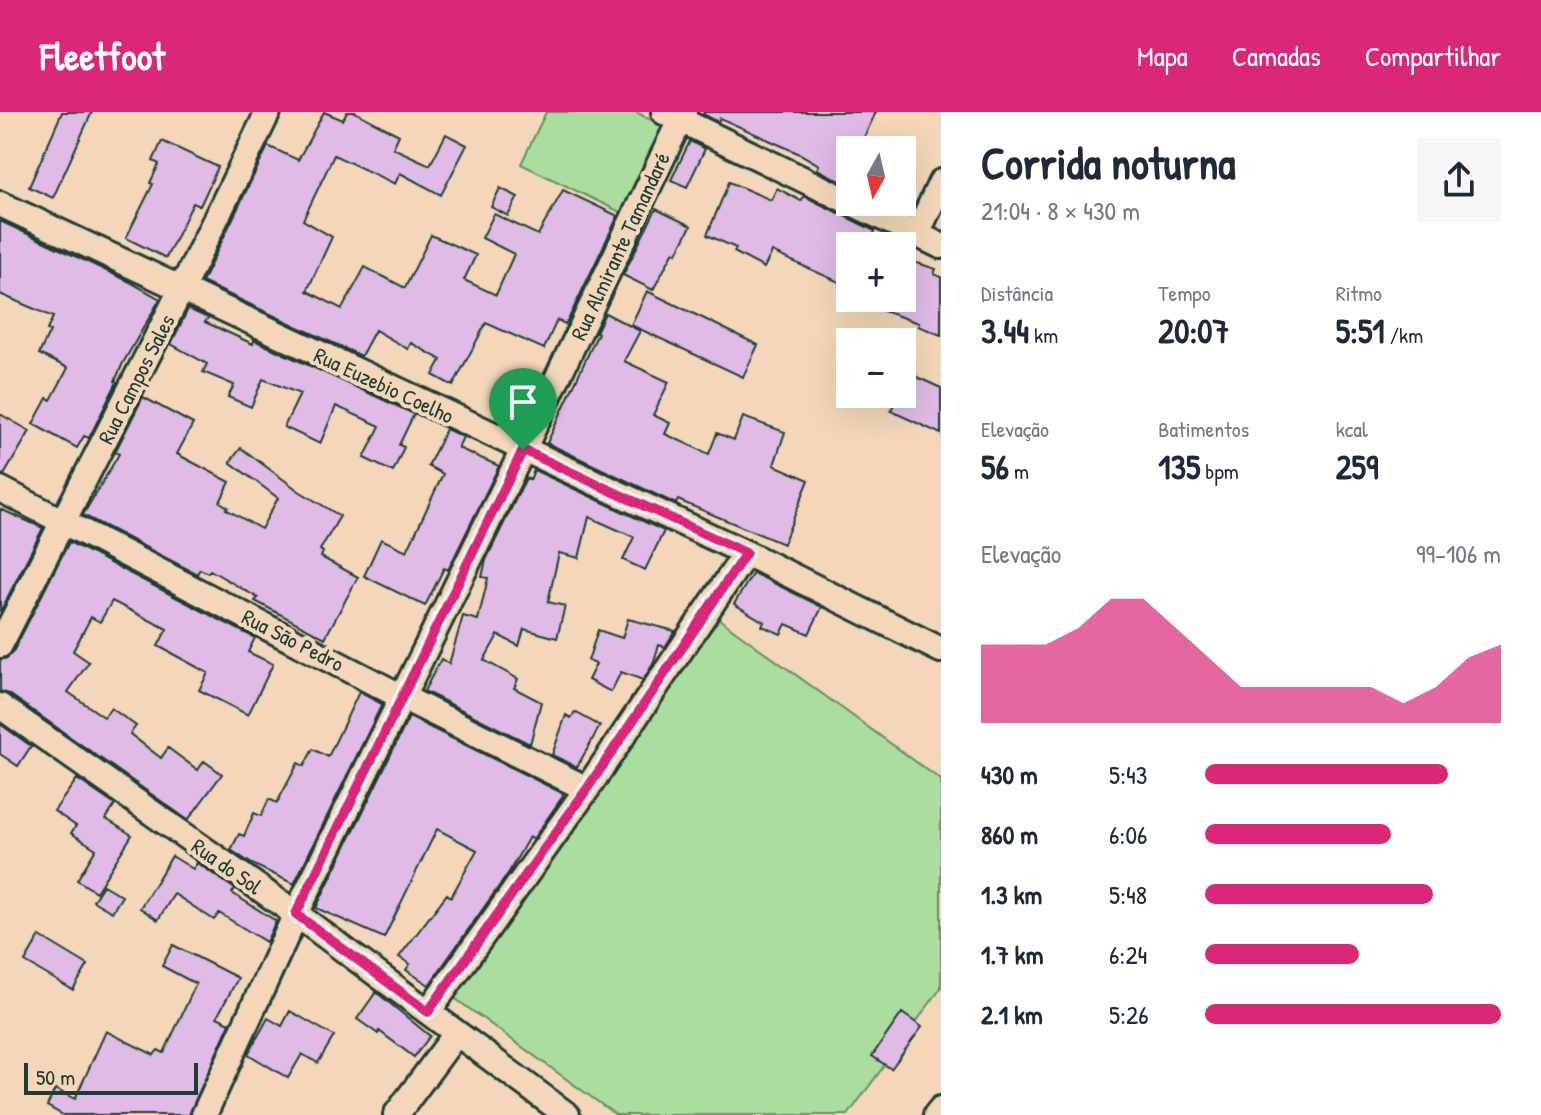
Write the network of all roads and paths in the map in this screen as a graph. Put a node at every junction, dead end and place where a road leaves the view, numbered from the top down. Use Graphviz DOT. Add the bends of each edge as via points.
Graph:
graph roads {
  1 [pos="268,112"];
  2 [pos="676,115"];
  3 [pos="941,182"];
  4 [pos="0,204"];
  5 [pos="917,234"];
  6 [pos="941,246"];
  7 [pos="181,290"];
  8 [pos="523,450"];
  9 [pos="0,489"];
  10 [pos="62,522"];
  11 [pos="746,553"];
  12 [pos="0,645"];
  13 [pos="941,650"];
  14 [pos="402,697"];
  15 [pos="0,706"];
  16 [pos="587,789"];
  17 [pos="296,914"];
  18 [pos="428,1012"];
  19 [pos="456,1034"];
  20 [pos="941,1109"];
  21 [pos="204,1115"];
  22 [pos="396,1115"];
  23 [pos="567,1115"];
  24 [pos="936,1115"];
  1 -- 7 [label="street, Rua Campos Sales"];
  2 -- 5 [label="street"];
  2 -- 8 [label="street, Rua Almirante Tamandaré"];
  3 -- 5 [label="street"];
  4 -- 7 [label="street, Rua Euzebio Coelho"];
  5 -- 6 [label="street"];
  7 -- 8 [label="street, Rua Euzebio Coelho"];
  7 -- 10 [label="street, Rua Campos Sales"];
  8 -- 11 [label="street, Rua Euzebio Coelho"];
  8 -- 14 [label="street, Rua Almirante Tamandaré"];
  9 -- 10 [label="street, Rua São Pedro"];
  10 -- 12 [label="street, Rua Campos Sales"];
  10 -- 14 [label="street, Rua São Pedro"];
  11 -- 13 [label="street, Rua Euzebio Coelho"];
  11 -- 16 [label="street"];
  14 -- 16 [label="street, Rua São Pedro"];
  14 -- 17 [label="street, Rua Almirante Tamandaré"];
  15 -- 17 [label="street, Rua do Sol"];
  16 -- 18 [label="street"];
  17 -- 18 [label="street, Rua do Sol"];
  17 -- 21 [label="street, Rua Almirante Tamandaré"];
  18 -- 19 [label="street, Rua do Sol"];
  19 -- 22 [label="street"];
  19 -- 23 [label="street, Rua do Sol"];
  20 -- 24 [label="street"];
}
